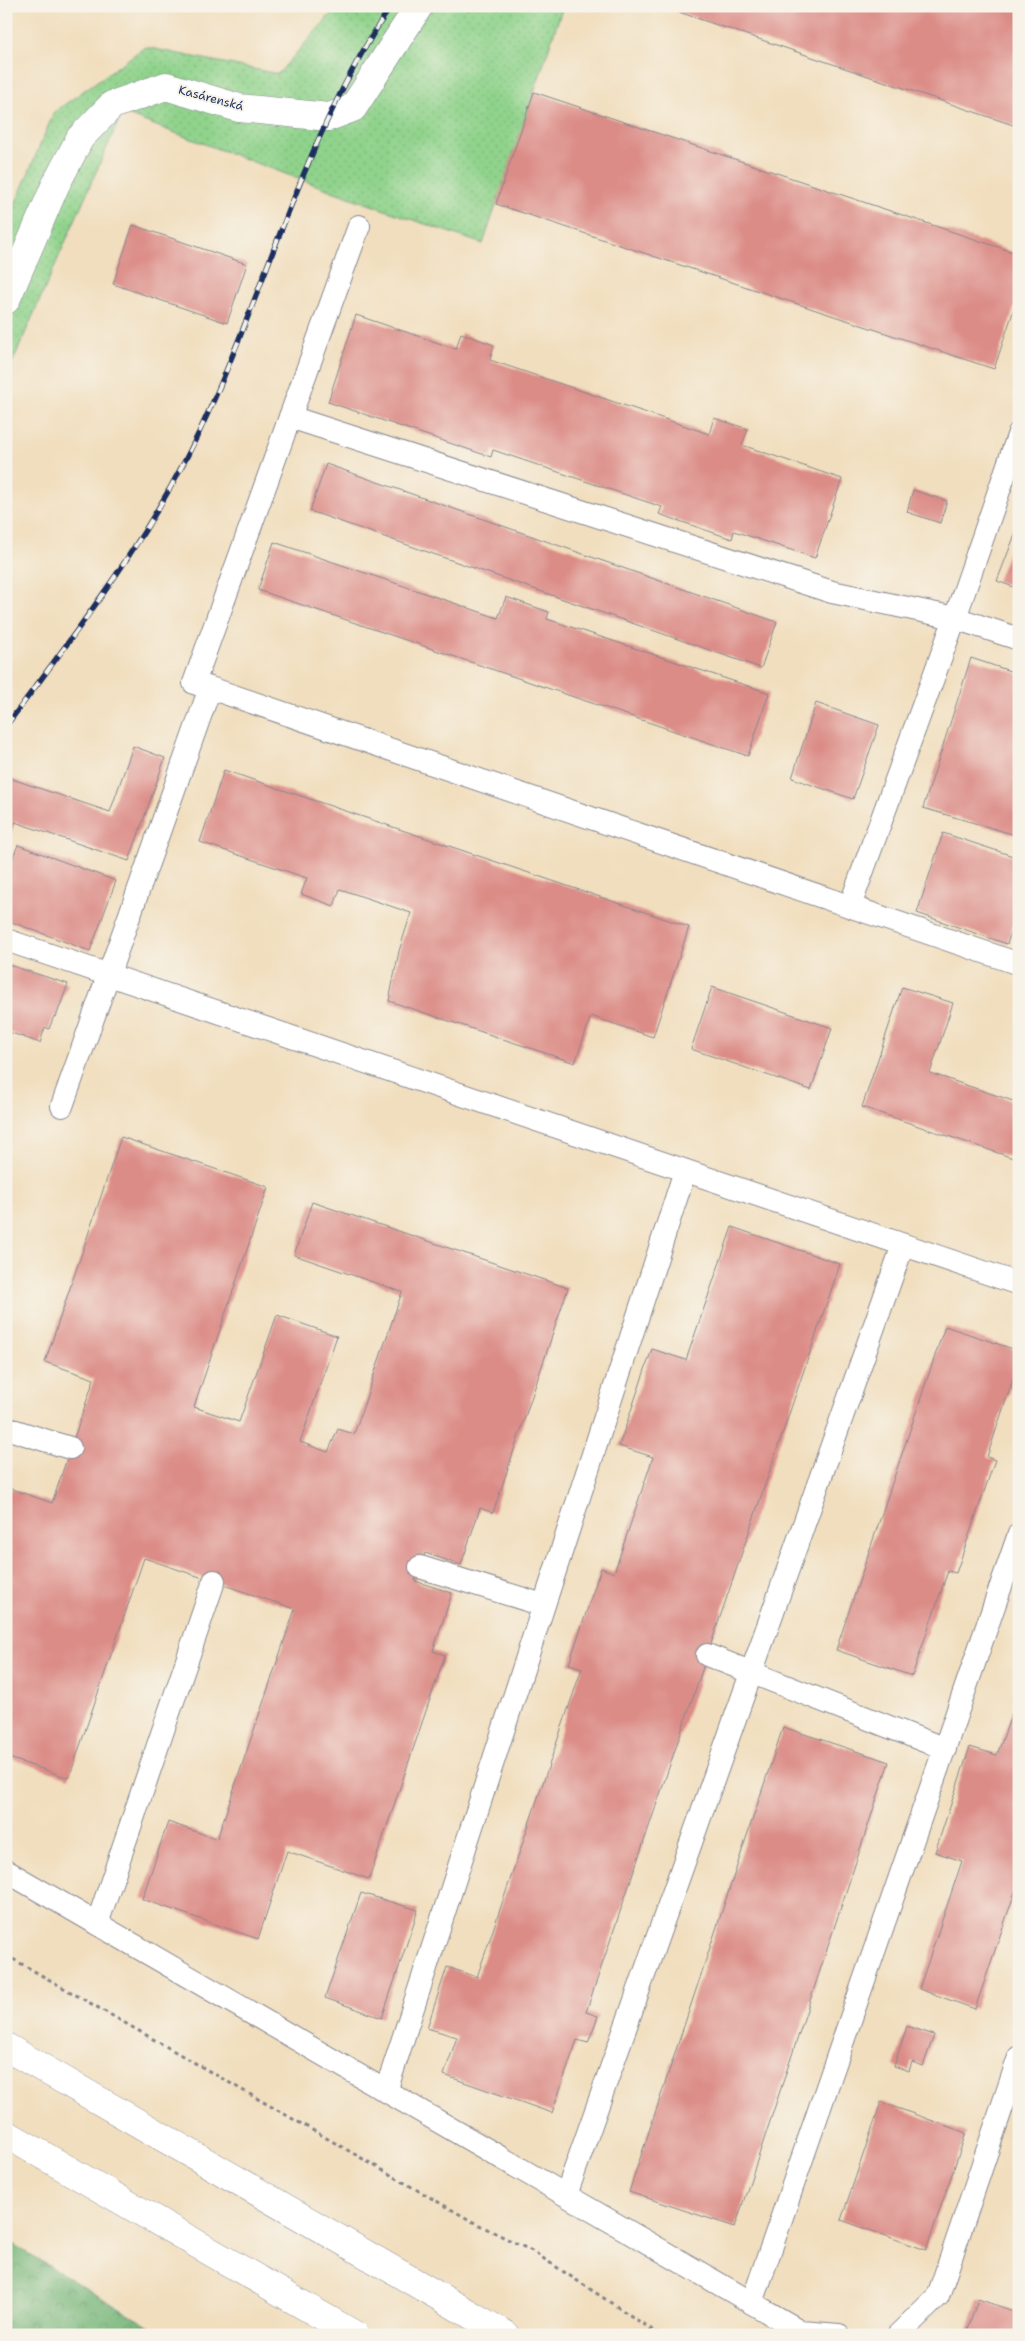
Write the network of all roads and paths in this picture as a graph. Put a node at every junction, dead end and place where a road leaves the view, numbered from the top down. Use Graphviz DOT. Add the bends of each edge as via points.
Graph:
graph roads {
  1 [pos="419,6"];
  2 [pos="359,226"];
  3 [pos="6,300"];
  4 [pos="290,417"];
  5 [pos="1019,433"];
  6 [pos="955,618"];
  7 [pos="1019,639"];
  8 [pos="210,688"];
  9 [pos="850,906"];
  10 [pos="6,940"];
  11 [pos="1019,964"];
  12 [pos="108,974"];
  13 [pos="62,1106"];
  14 [pos="685,1171"];
  15 [pos="903,1245"];
  16 [pos="1019,1284"];
  17 [pos="6,1428"];
  18 [pos="70,1448"];
  19 [pos="1019,1534"];
  20 [pos="420,1567"];
  21 [pos="214,1581"];
  22 [pos="543,1605"];
  23 [pos="708,1654"];
  24 [pos="752,1671"];
  25 [pos="946,1749"];
  26 [pos="6,1872"];
  27 [pos="97,1924"];
  28 [pos="6,1955"];
  29 [pos="6,2046"];
  30 [pos="1019,2058"];
  31 [pos="386,2091"];
  32 [pos="6,2134"];
  33 [pos="566,2195"];
  34 [pos="752,2303"];
  35 [pos="355,2335"];
  36 [pos="506,2335"];
  37 [pos="660,2335"];
  38 [pos="839,2335"];
  39 [pos="898,2335"];
  1 -- 3 [label="main road, Kasárenská" via="353,108 329,117 239,108 166,86 112,105 80,138 54,186"];
  2 -- 4 [label="lane"];
  4 -- 6 [label="lane" via="832,592"];
  4 -- 8 [label="lane" via="194,684"];
  5 -- 6 [label="lane"];
  6 -- 7 [label="lane"];
  6 -- 9 [label="lane"];
  8 -- 9 [label="lane"];
  8 -- 12 [label="lane"];
  9 -- 11 [label="lane"];
  10 -- 12 [label="lane"];
  12 -- 13 [label="lane"];
  12 -- 14 [label="lane"];
  14 -- 15 [label="lane"];
  14 -- 22 [label="lane"];
  15 -- 16 [label="lane"];
  15 -- 24 [label="lane"];
  17 -- 18 [label="lane"];
  19 -- 25 [label="lane"];
  20 -- 22 [label="lane"];
  21 -- 27 [label="lane"];
  22 -- 31 [label="lane"];
  23 -- 24 [label="lane"];
  24 -- 25 [label="lane"];
  24 -- 33 [label="lane"];
  25 -- 34 [label="lane"];
  26 -- 27 [label="lane"];
  27 -- 31 [label="lane"];
  28 -- 37 [label="path" via="475,2223 532,2251"];
  29 -- 36 [label="main road"];
  30 -- 39 [label="lane" via="938,2296"];
  31 -- 33 [label="lane"];
  32 -- 35 [label="main road"];
  33 -- 34 [label="lane"];
  34 -- 38 [label="lane" via="802,2332"];
}
